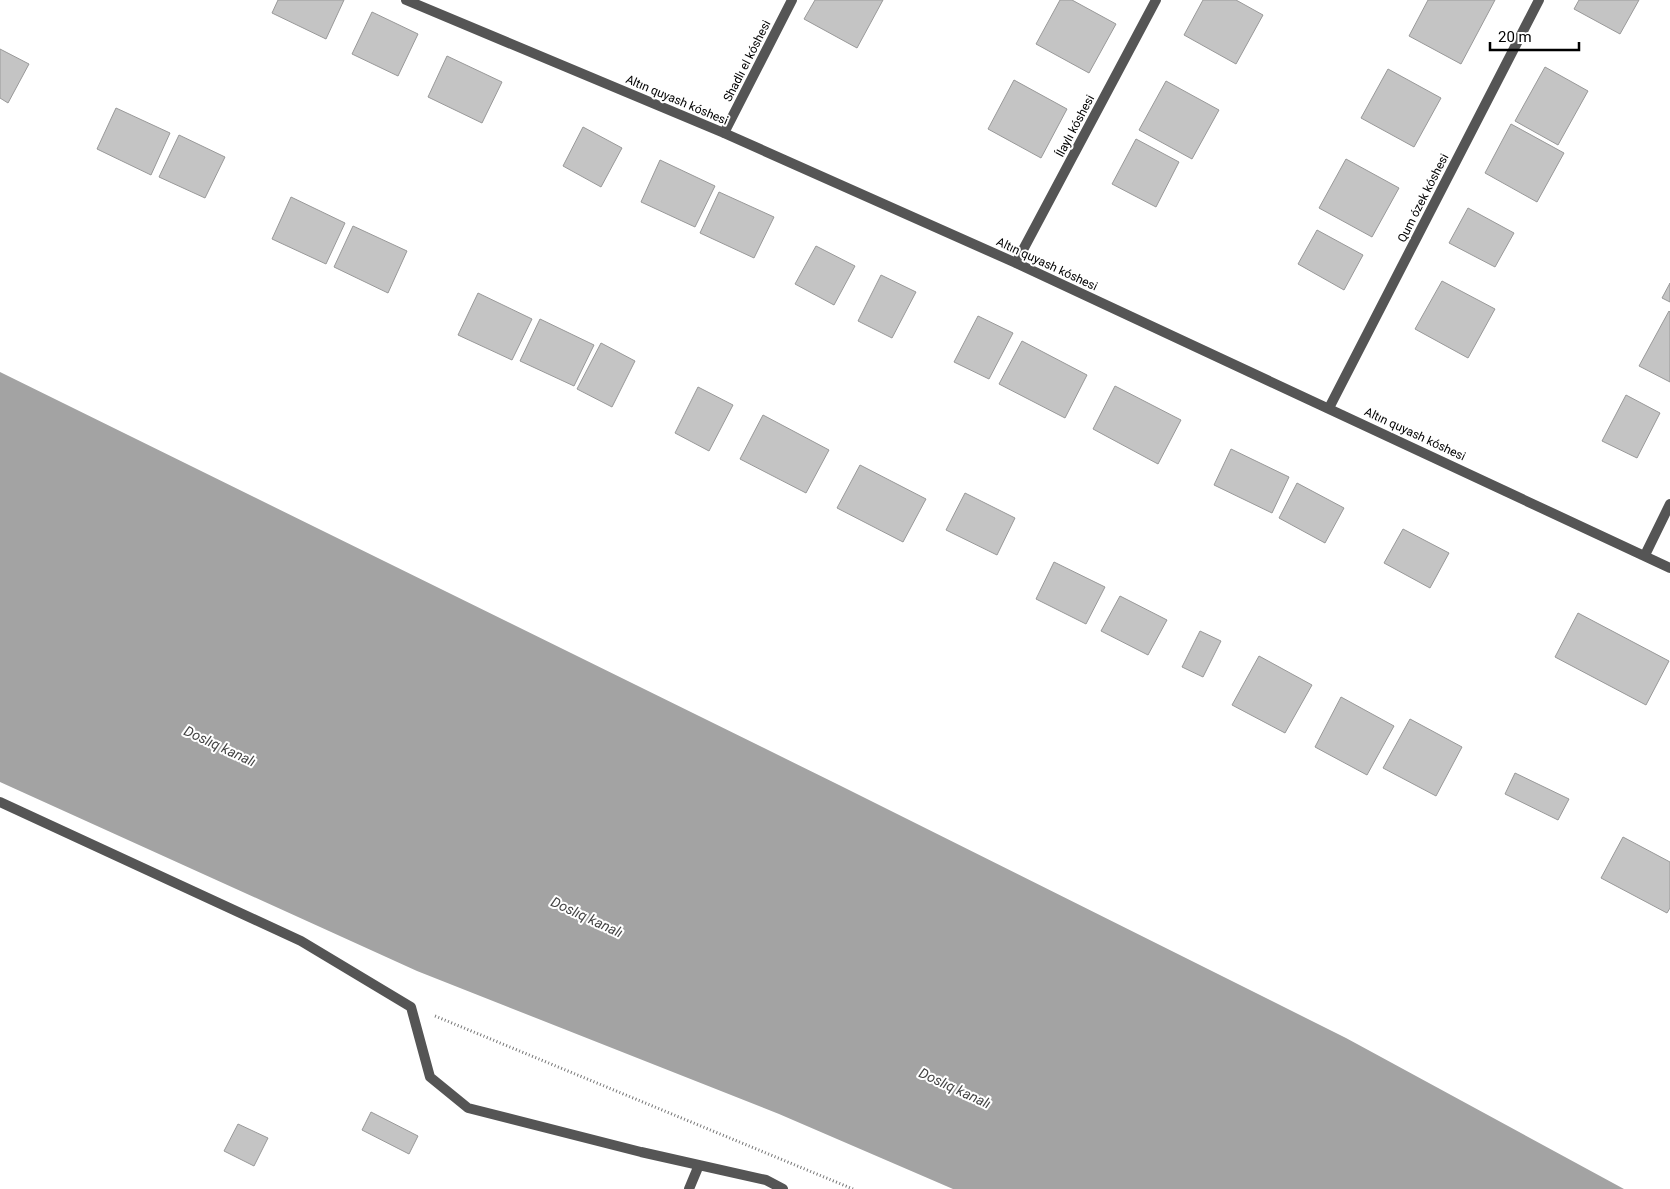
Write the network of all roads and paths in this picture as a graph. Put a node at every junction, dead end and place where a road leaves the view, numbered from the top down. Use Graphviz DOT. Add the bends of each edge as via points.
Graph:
graph roads {
  1 [pos="406,0"];
  2 [pos="792,0"];
  3 [pos="1156,0"];
  4 [pos="1539,0"];
  5 [pos="724,133"];
  6 [pos="1016,263"];
  7 [pos="1329,408"];
  8 [pos="1670,504"];
  9 [pos="1645,556"];
  10 [pos="1670,568"];
  11 [pos="0,802"];
  12 [pos="411,1006"];
  13 [pos="699,1165"];
  14 [pos="689,1189"];
  15 [pos="784,1189"];
  16 [pos="853,1189"];
  1 -- 5 [label="street, Altın quyash kóshesi"];
  2 -- 5 [label="street, Shadlı el kóshesi"];
  3 -- 6 [label="street, Ílaylı kóshesi"];
  4 -- 7 [label="street, Qum ózek kóshesi"];
  5 -- 6 [label="street, Altın quyash kóshesi"];
  6 -- 7 [label="street, Altın quyash kóshesi"];
  7 -- 9 [label="street, Altın quyash kóshesi"];
  8 -- 9 [label="street"];
  9 -- 10 [label="street, Altın quyash kóshesi"];
  11 -- 12 [label="street" via="301,942"];
  12 -- 13 [label="street" via="430,1077 468,1108"];
  12 -- 16 [label="path"];
  13 -- 14 [label="street"];
  13 -- 15 [label="street" via="766,1180"];
}
